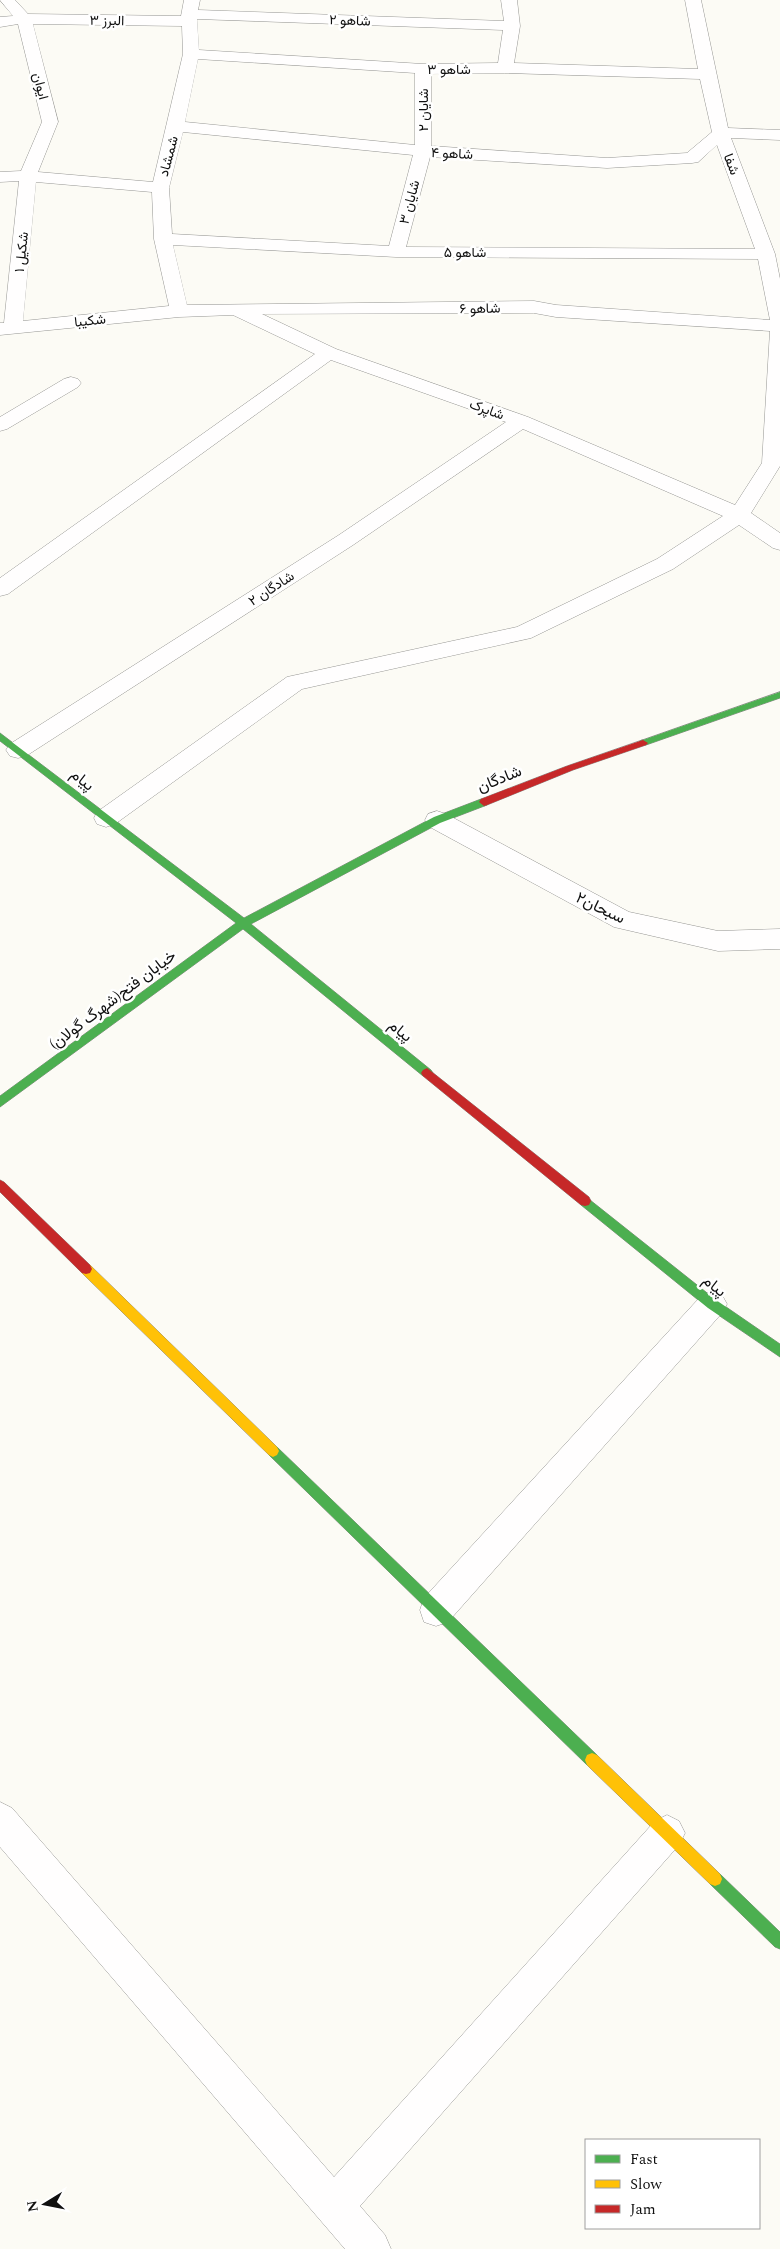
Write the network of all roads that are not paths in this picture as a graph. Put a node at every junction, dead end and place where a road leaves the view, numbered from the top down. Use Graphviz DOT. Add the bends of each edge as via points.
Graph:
graph roads {
  1 [pos="7,0"];
  2 [pos="509,0"];
  3 [pos="693,0"];
  4 [pos="190,11"];
  5 [pos="24,19"];
  6 [pos="0,22"];
  7 [pos="512,26"];
  8 [pos="191,54"];
  9 [pos="505,68"];
  10 [pos="423,69"];
  11 [pos="707,74"];
  12 [pos="176,126"];
  13 [pos="721,134"];
  14 [pos="780,135"];
  15 [pos="422,151"];
  16 [pos="28,176"];
  17 [pos="0,177"];
  18 [pos="160,188"];
  19 [pos="163,239"];
  20 [pos="396,252"];
  21 [pos="766,254"];
  22 [pos="234,309"];
  23 [pos="180,311"];
  24 [pos="780,327"];
  25 [pos="7,328"];
  26 [pos="329,353"];
  27 [pos="71,383"];
  28 [pos="521,421"];
  29 [pos="0,425"];
  30 [pos="739,515"];
  31 [pos="780,543"];
  32 [pos="0,589"];
  33 [pos="780,694"];
  34 [pos="0,736"];
  35 [pos="18,750"];
  36 [pos="106,818"];
  37 [pos="437,820"];
  38 [pos="243,923"];
  39 [pos="780,939"];
  40 [pos="0,1102"];
  41 [pos="0,1185"];
  42 [pos="712,1304"];
  43 [pos="780,1351"];
  44 [pos="436,1610"];
  45 [pos="0,1820"];
  46 [pos="667,1833"];
  47 [pos="780,1942"];
  48 [pos="333,2207"];
  49 [pos="371,2249"];
  1 -- 5 [label="street, ایوان"];
  2 -- 7 [label="street"];
  3 -- 11 [label="street, شفا"];
  4 -- 5 [label="street, البرز ۳"];
  4 -- 7 [label="street, شاهو ۲"];
  4 -- 8 [label="street, شمشاد"];
  5 -- 6 [label="street, البرز ۳"];
  5 -- 16 [label="street, ایوان" via="50,122"];
  7 -- 9 [label="street"];
  8 -- 10 [label="street, شاهو ۳"];
  8 -- 12 [label="street, شمشاد"];
  9 -- 10 [label="street, شاهو ۳"];
  9 -- 11 [label="street, شاهو ۳"];
  10 -- 15 [label="street, شایان ۲"];
  11 -- 13 [label="street, شفا"];
  12 -- 15 [label="street, شاهو ۴"];
  12 -- 18 [label="street, شمشاد"];
  13 -- 14 [label="street"];
  13 -- 15 [label="street, شاهو ۴" via="692,158 608,162"];
  13 -- 21 [label="street, شفا"];
  15 -- 20 [label="street, شایان ۳"];
  16 -- 17 [label="street"];
  16 -- 18 [label="street"];
  16 -- 25 [label="street, شکیل ۱"];
  18 -- 19 [label="street, شمشاد"];
  19 -- 20 [label="street, شاهو ۵"];
  19 -- 23 [label="street, شمشاد"];
  20 -- 21 [label="street, شاهو ۵"];
  21 -- 24 [label="street, شفا"];
  22 -- 23 [label="street, شاهو ۶"];
  22 -- 24 [label="street, شاهو ۶" via="534,307"];
  22 -- 26 [label="street, شاپرک"];
  23 -- 25 [label="street, شکیبا"];
  24 -- 30 [label="street, شفا" via="772,463"];
  26 -- 28 [label="street, شاپرک"];
  26 -- 32 [label="street"];
  27 -- 29 [label="street"];
  28 -- 30 [label="street, شاپرک"];
  28 -- 35 [label="street, شادگان ۲" via="346,540"];
  30 -- 31 [label="street, شاپرک"];
  30 -- 36 [label="street" via="665,564 523,633 295,683"];
  33 -- 37 [label="street, شادگان" via="570,768"];
  34 -- 35 [label="street, پیام"];
  35 -- 36 [label="street, پیام"];
  36 -- 38 [label="street, پیام"];
  37 -- 38 [label="street, شادگان"];
  37 -- 39 [label="street, سبحان۲" via="623,920 718,941"];
  38 -- 40 [label="street, خیابان فتح(شهرگ گولان)"];
  38 -- 42 [label="street, پیام"];
  41 -- 44 [label="street"];
  42 -- 43 [label="street, پیام"];
  42 -- 44 [label="street"];
  44 -- 46 [label="street"];
  45 -- 48 [label="street"];
  46 -- 47 [label="street"];
  46 -- 48 [label="street"];
  48 -- 49 [label="street"];
}
